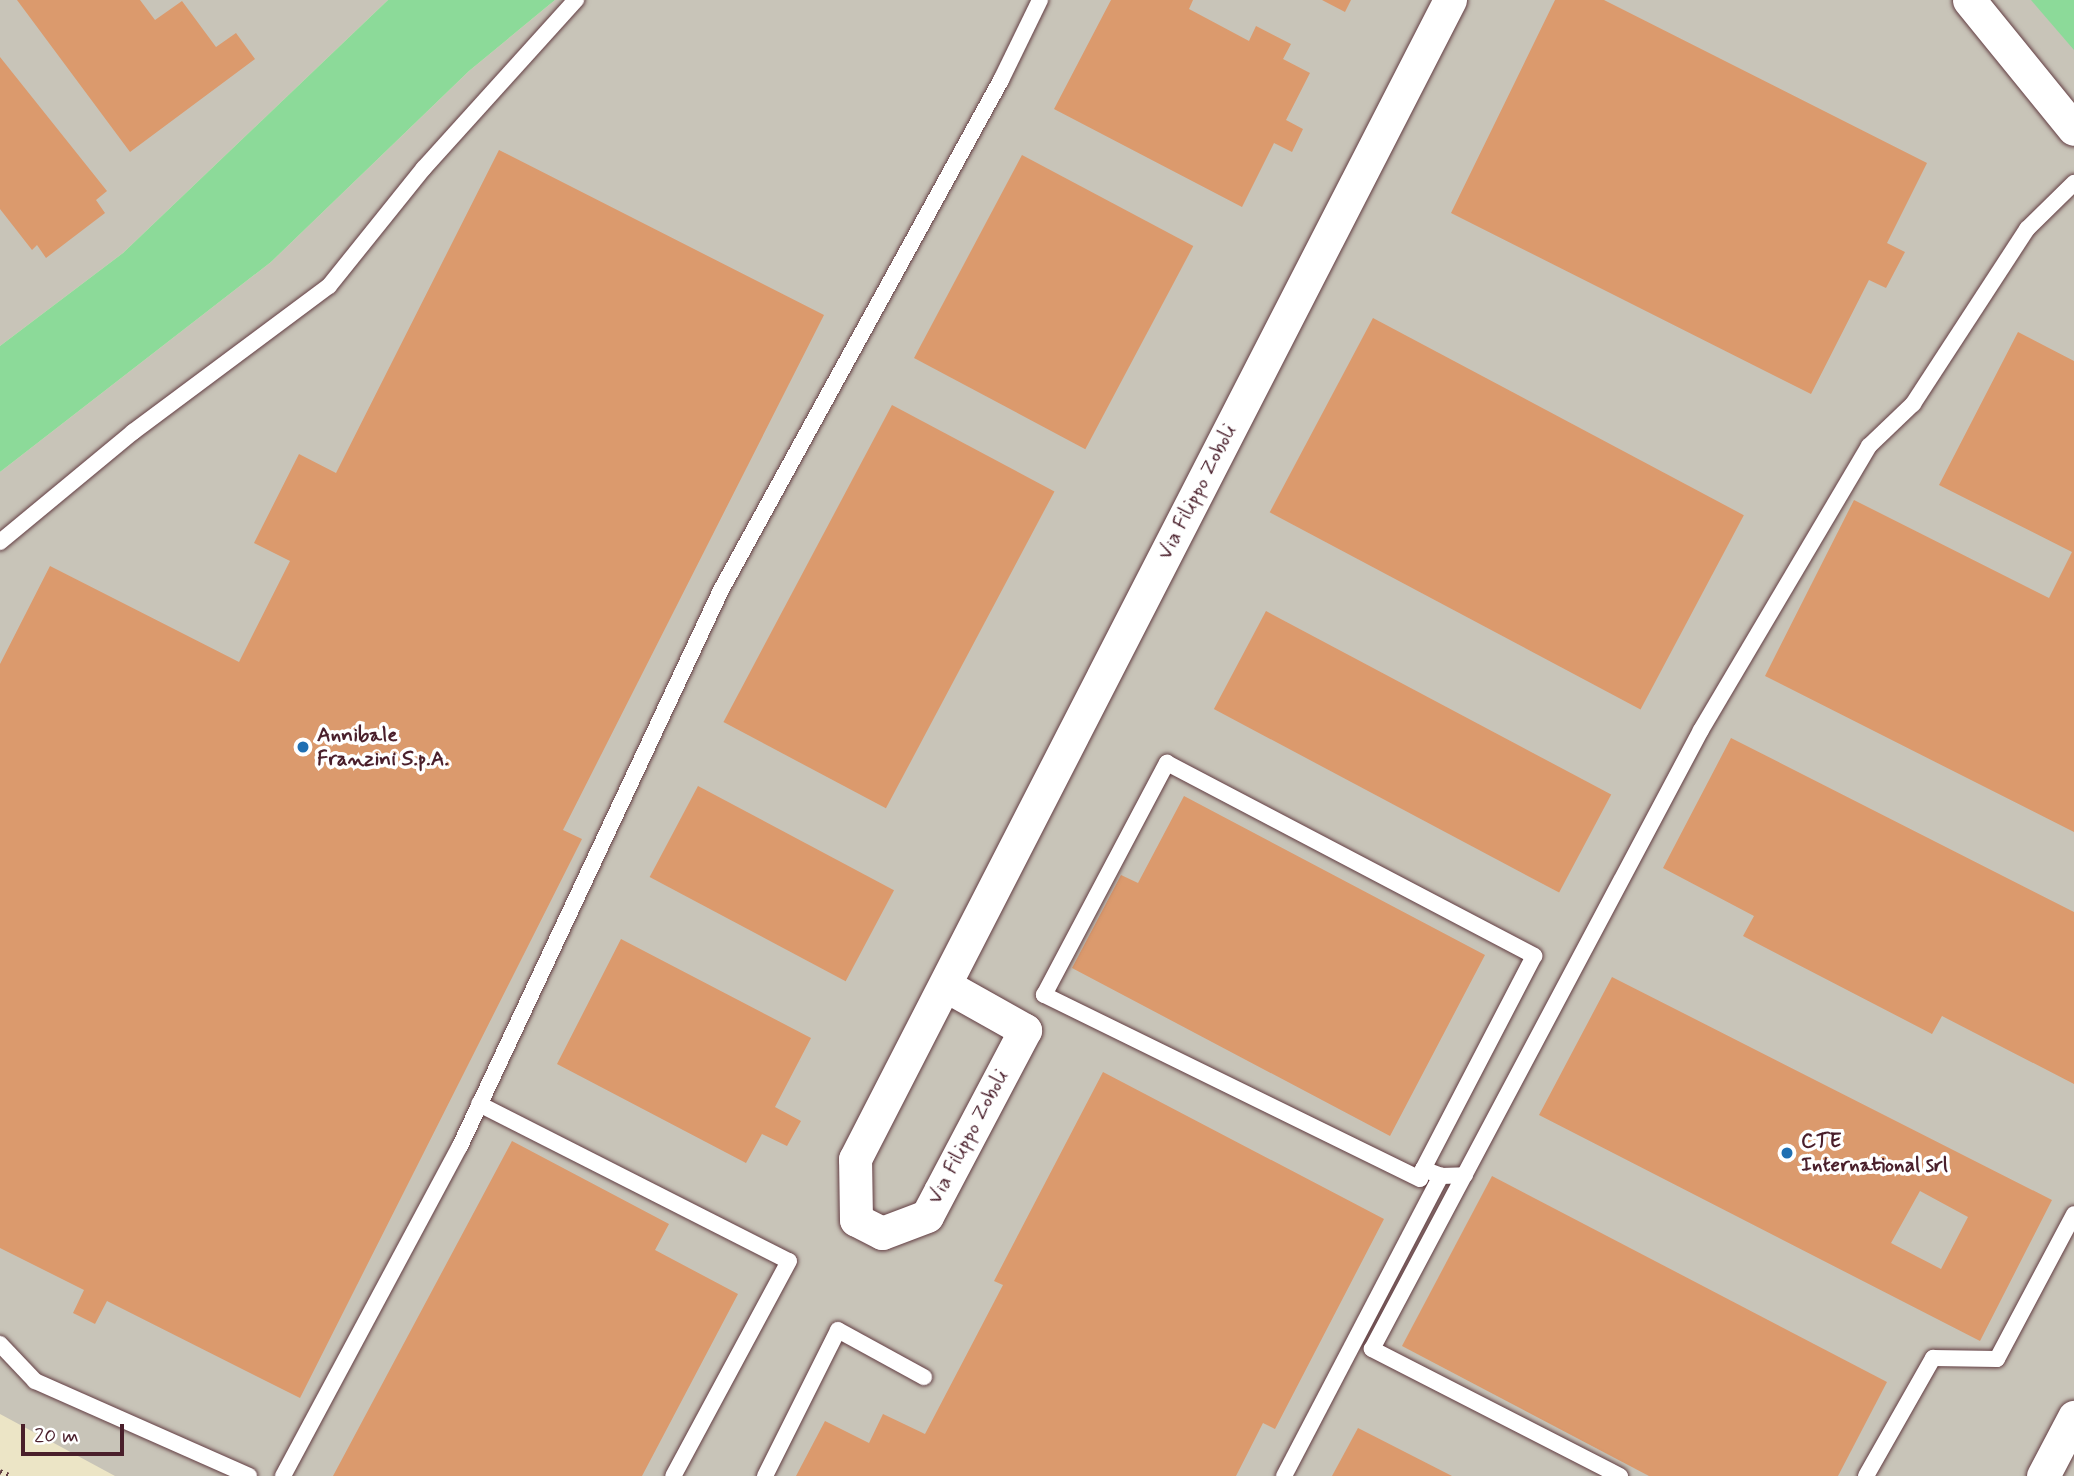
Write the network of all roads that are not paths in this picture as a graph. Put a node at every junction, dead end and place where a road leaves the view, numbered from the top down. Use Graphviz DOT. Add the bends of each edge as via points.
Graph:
graph roads {
  1 [pos="576,0"];
  2 [pos="1040,0"];
  3 [pos="1450,0"];
  4 [pos="1969,0"];
  5 [pos="2074,129"];
  6 [pos="2074,183"];
  7 [pos="0,542"];
  8 [pos="944,985"];
  9 [pos="479,1104"];
  10 [pos="1423,1169"];
  11 [pos="1441,1175"];
  12 [pos="1465,1175"];
  13 [pos="2074,1214"];
  14 [pos="0,1344"];
  15 [pos="923,1377"];
  16 [pos="2074,1417"];
  17 [pos="249,1476"];
  18 [pos="283,1476"];
  19 [pos="673,1476"];
  20 [pos="765,1476"];
  21 [pos="1284,1476"];
  22 [pos="1620,1476"];
  23 [pos="1866,1476"];
  24 [pos="2043,1476"];
  1 -- 7 [label="lane" via="424,168 329,286 133,432"];
  2 -- 9 [label="lane" via="721,590"];
  3 -- 8 [label="street, Via Filippo Zoboli"];
  4 -- 5 [label="street"];
  6 -- 12 [label="lane" via="2026,229 1913,404 1869,446 1700,730"];
  8 -- 8 [label="street, Via Filippo Zoboli" via="855,1159 856,1220 882,1233 927,1216 1025,1030"];
  9 -- 18 [label="lane"];
  9 -- 19 [label="lane" via="789,1261"];
  10 -- 10 [label="lane" via="1534,956 1167,763 1044,995 1420,1180"];
  10 -- 11 [label="lane"];
  11 -- 12 [label="lane"];
  11 -- 21 [label="lane"];
  12 -- 22 [label="lane" via="1372,1349"];
  13 -- 23 [label="lane" via="1997,1359 1933,1358"];
  14 -- 17 [label="lane" via="35,1381"];
  15 -- 20 [label="lane" via="838,1330"];
  16 -- 24 [label="street"];
}
